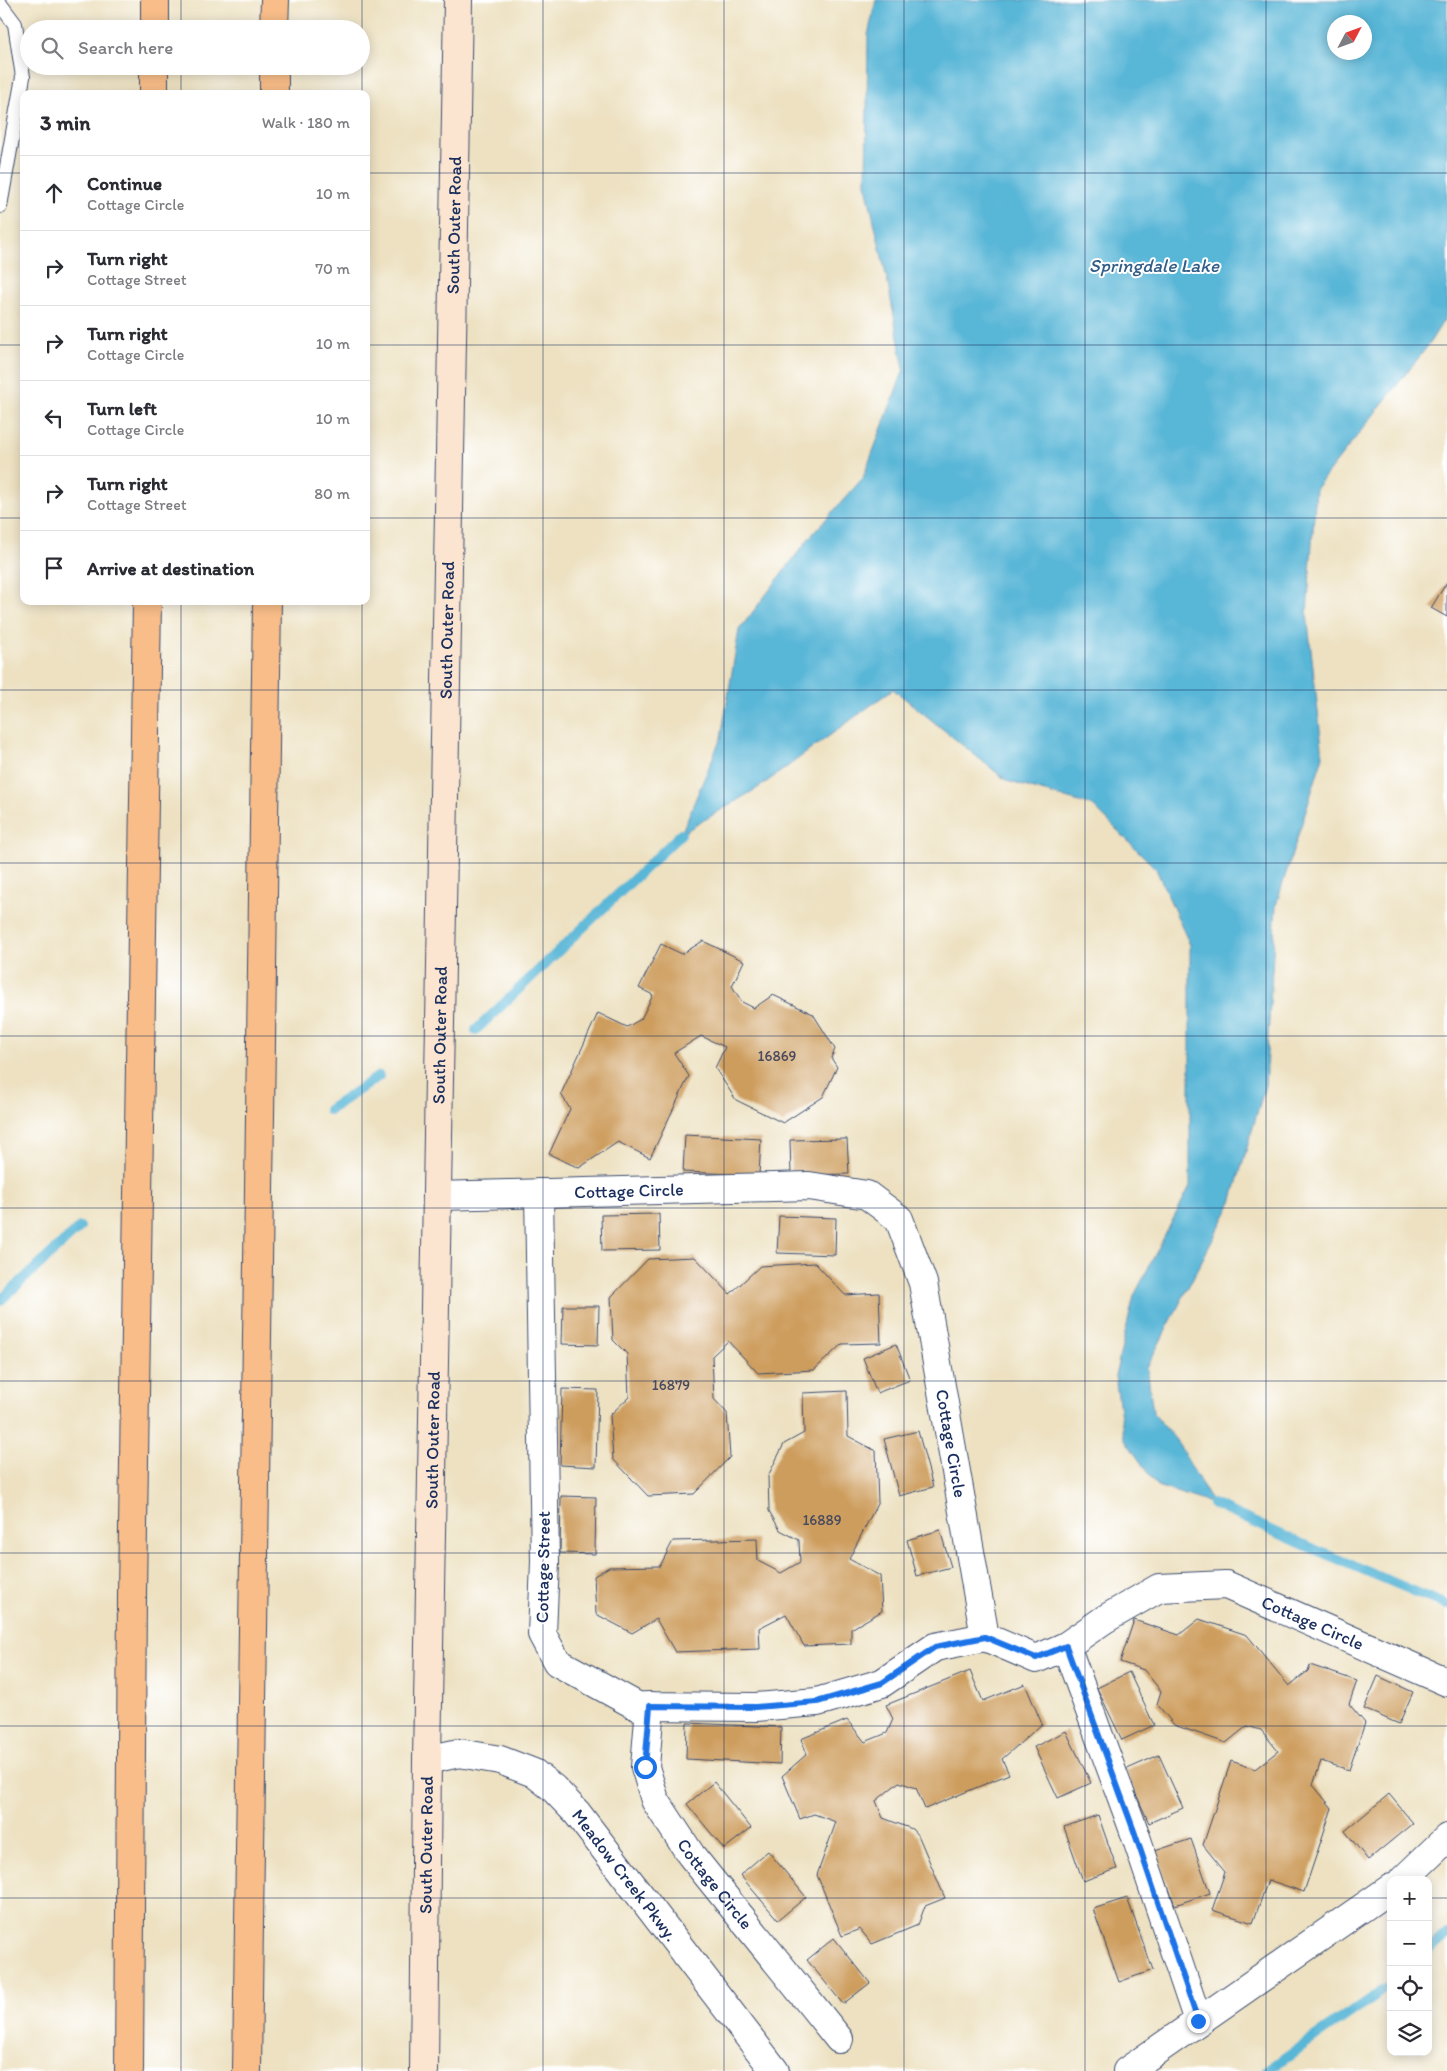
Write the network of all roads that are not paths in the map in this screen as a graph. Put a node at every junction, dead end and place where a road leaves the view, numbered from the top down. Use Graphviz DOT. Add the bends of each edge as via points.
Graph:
graph roads {
  1 [pos="155,0"];
  2 [pos="275,0"];
  3 [pos="458,0"];
  4 [pos="0,4"];
  5 [pos="155,20"];
  6 [pos="274,20"];
  7 [pos="20,57"];
  8 [pos="23,75"];
  9 [pos="154,75"];
  10 [pos="274,75"];
  11 [pos="21,90"];
  12 [pos="154,90"];
  13 [pos="274,90"];
  14 [pos="20,94"];
  15 [pos="0,206"];
  16 [pos="147,605"];
  17 [pos="267,605"];
  18 [pos="539,1193"];
  19 [pos="437,1196"];
  20 [pos="132,1593"];
  21 [pos="985,1637"];
  22 [pos="1066,1646"];
  23 [pos="1447,1682"];
  24 [pos="650,1706"];
  25 [pos="427,1760"];
  26 [pos="1447,1838"];
  27 [pos="1407,1876"];
  28 [pos="1387,1891"];
  29 [pos="1198,2021"];
  30 [pos="839,2039"];
  31 [pos="110,2071"];
  32 [pos="129,2071"];
  33 [pos="247,2071"];
  34 [pos="424,2071"];
  35 [pos="775,2071"];
  36 [pos="1127,2071"];
  1 -- 5 [label="highway"];
  2 -- 6 [label="highway"];
  3 -- 19 [label="street, South Outer Road"];
  4 -- 7 [label="lane" via="15,24"];
  8 -- 11 [label="lane"];
  9 -- 12 [label="highway"];
  10 -- 13 [label="highway"];
  14 -- 15 [label="lane"];
  16 -- 20 [label="highway"];
  17 -- 33 [label="highway"];
  18 -- 19 [label="street, Cottage Circle"];
  18 -- 21 [label="street, Cottage Circle" via="809,1186 867,1195 899,1219 923,1283"];
  18 -- 24 [label="street, Cottage Street" via="545,1562 542,1634 557,1662 637,1706"];
  19 -- 25 [label="street, South Outer Road"];
  20 -- 31 [label="highway"];
  20 -- 32 [label="highway"];
  21 -- 22 [label="street, Cottage Circle" via="1036,1658"];
  21 -- 24 [label="street, Cottage Street" via="935,1647 882,1683 817,1702 756,1707"];
  22 -- 23 [label="street, Cottage Circle" via="1159,1588 1226,1585"];
  22 -- 29 [label="street" via="1134,1831"];
  24 -- 30 [label="street, Cottage Circle" via="645,1767 655,1800 691,1855"];
  25 -- 34 [label="street, South Outer Road"];
  25 -- 35 [label="street, Meadow Creek Pkwy." via="459,1753 500,1760 534,1773 552,1788 578,1813"];
  26 -- 27 [label="street"];
  28 -- 29 [label="street"];
  29 -- 36 [label="street"];
}
